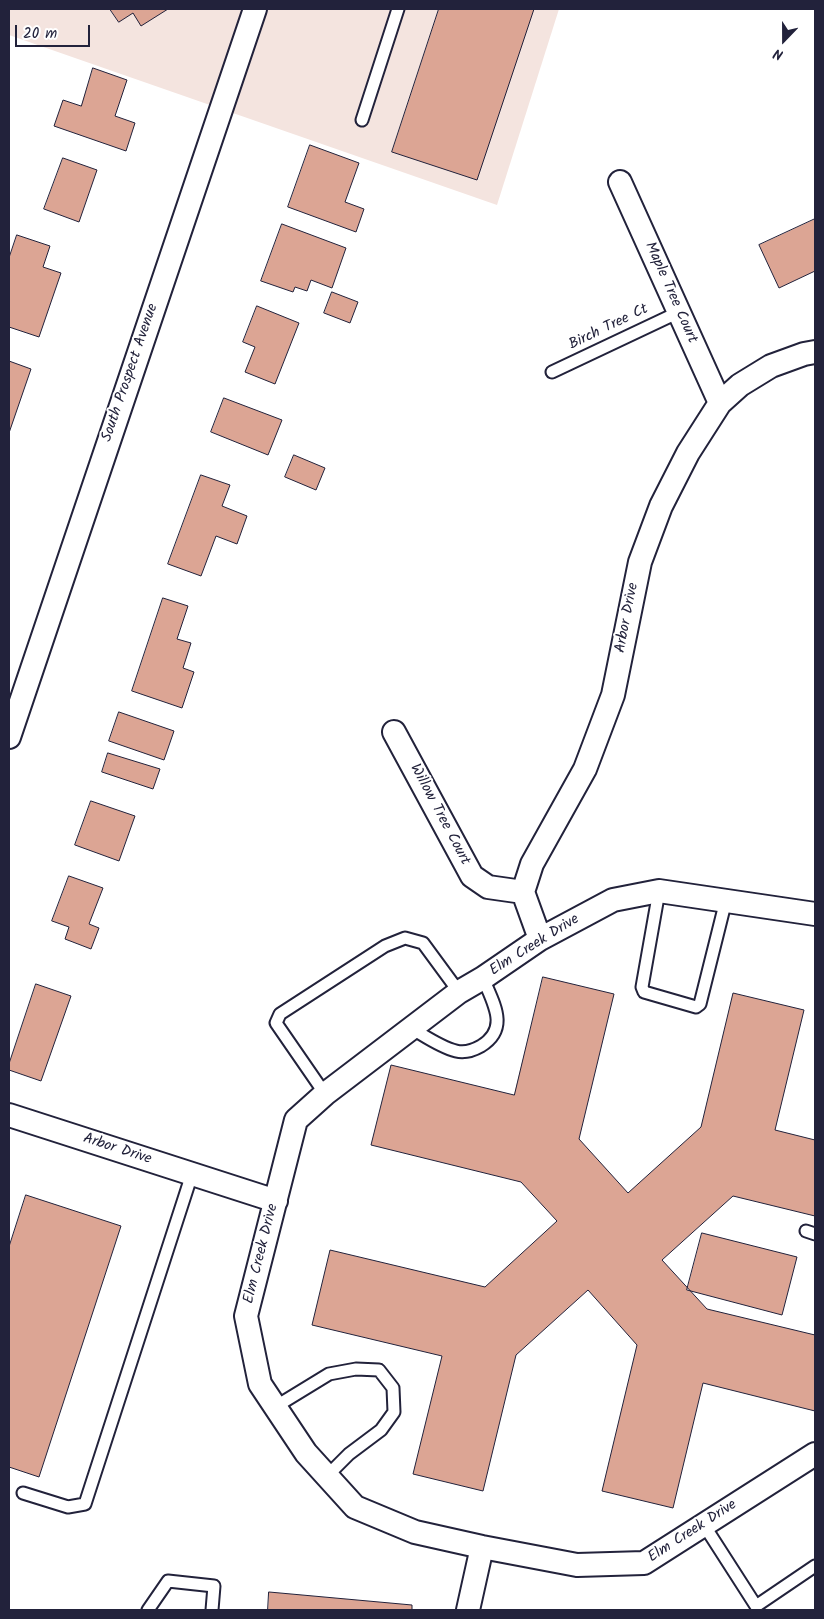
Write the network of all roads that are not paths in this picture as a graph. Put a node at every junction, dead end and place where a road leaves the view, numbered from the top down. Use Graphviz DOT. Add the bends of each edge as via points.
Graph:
graph roads {
  1 [pos="255,9"];
  2 [pos="398,9"];
  3 [pos="362,120"];
  4 [pos="620,182"];
  5 [pos="678,312"];
  6 [pos="815,352"];
  7 [pos="552,372"];
  8 [pos="720,403"];
  9 [pos="394,732"];
  10 [pos="9,737"];
  11 [pos="659,891"];
  12 [pos="523,892"];
  13 [pos="726,900"];
  14 [pos="815,914"];
  15 [pos="540,940"];
  16 [pos="483,978"];
  17 [pos="459,992"];
  18 [pos="411,1028"];
  19 [pos="324,1094"];
  20 [pos="9,1115"];
  21 [pos="192,1174"];
  22 [pos="276,1201"];
  23 [pos="275,1407"];
  24 [pos="815,1454"];
  25 [pos="327,1476"];
  26 [pos="23,1493"];
  27 [pos="704,1525"];
  28 [pos="482,1547"];
  29 [pos="815,1566"];
  30 [pos="148,1610"];
  31 [pos="212,1610"];
  32 [pos="468,1610"];
  1 -- 10 [label="street, South Prospect Avenue"];
  2 -- 3 [label="lane"];
  4 -- 5 [label="street, Maple Tree Court"];
  5 -- 7 [label="lane, Birch Tree Ct"];
  5 -- 8 [label="street, Maple Tree Court"];
  6 -- 8 [label="street, Arbor Drive" via="771,366 740,384"];
  8 -- 12 [label="street, Arbor Drive" via="688,453 661,506 640,562 612,695 584,769 532,864"];
  9 -- 12 [label="street, Willow Tree Court" via="472,876 488,887"];
  11 -- 13 [label="street, Elm Creek Drive"];
  11 -- 13 [label="lane" via="642,986 644,992 696,1007 700,1004"];
  11 -- 15 [label="street, Elm Creek Drive" via="613,900"];
  12 -- 15 [label="street"];
  13 -- 14 [label="street, Elm Creek Drive"];
  15 -- 16 [label="street, Elm Creek Drive"];
  16 -- 17 [label="street, Elm Creek Drive"];
  16 -- 18 [label="lane" via="496,1010 497,1028 490,1040 474,1050 458,1052"];
  17 -- 18 [label="street, Elm Creek Drive"];
  17 -- 19 [label="lane" via="424,943 405,938 385,946 280,1014 276,1023"];
  18 -- 19 [label="street, Elm Creek Drive"];
  19 -- 22 [label="street, Elm Creek Drive" via="296,1120"];
  20 -- 21 [label="street, Arbor Drive"];
  21 -- 22 [label="street, Arbor Drive"];
  21 -- 26 [label="lane" via="85,1504 68,1507"];
  22 -- 23 [label="street, Elm Creek Drive" via="246,1316 260,1384"];
  23 -- 25 [label="street, Elm Creek Drive" via="306,1453"];
  23 -- 25 [label="lane" via="329,1374 356,1369 379,1370 393,1388 394,1412 380,1430"];
  24 -- 27 [label="street, Elm Creek Drive"];
  25 -- 28 [label="street, Elm Creek Drive" via="355,1508 415,1532"];
  27 -- 28 [label="street, Elm Creek Drive" via="644,1563 577,1565"];
  27 -- 29 [label="lane" via="756,1606"];
  28 -- 32 [label="street"];
  30 -- 31 [label="lane" via="168,1581 214,1586"];
}
